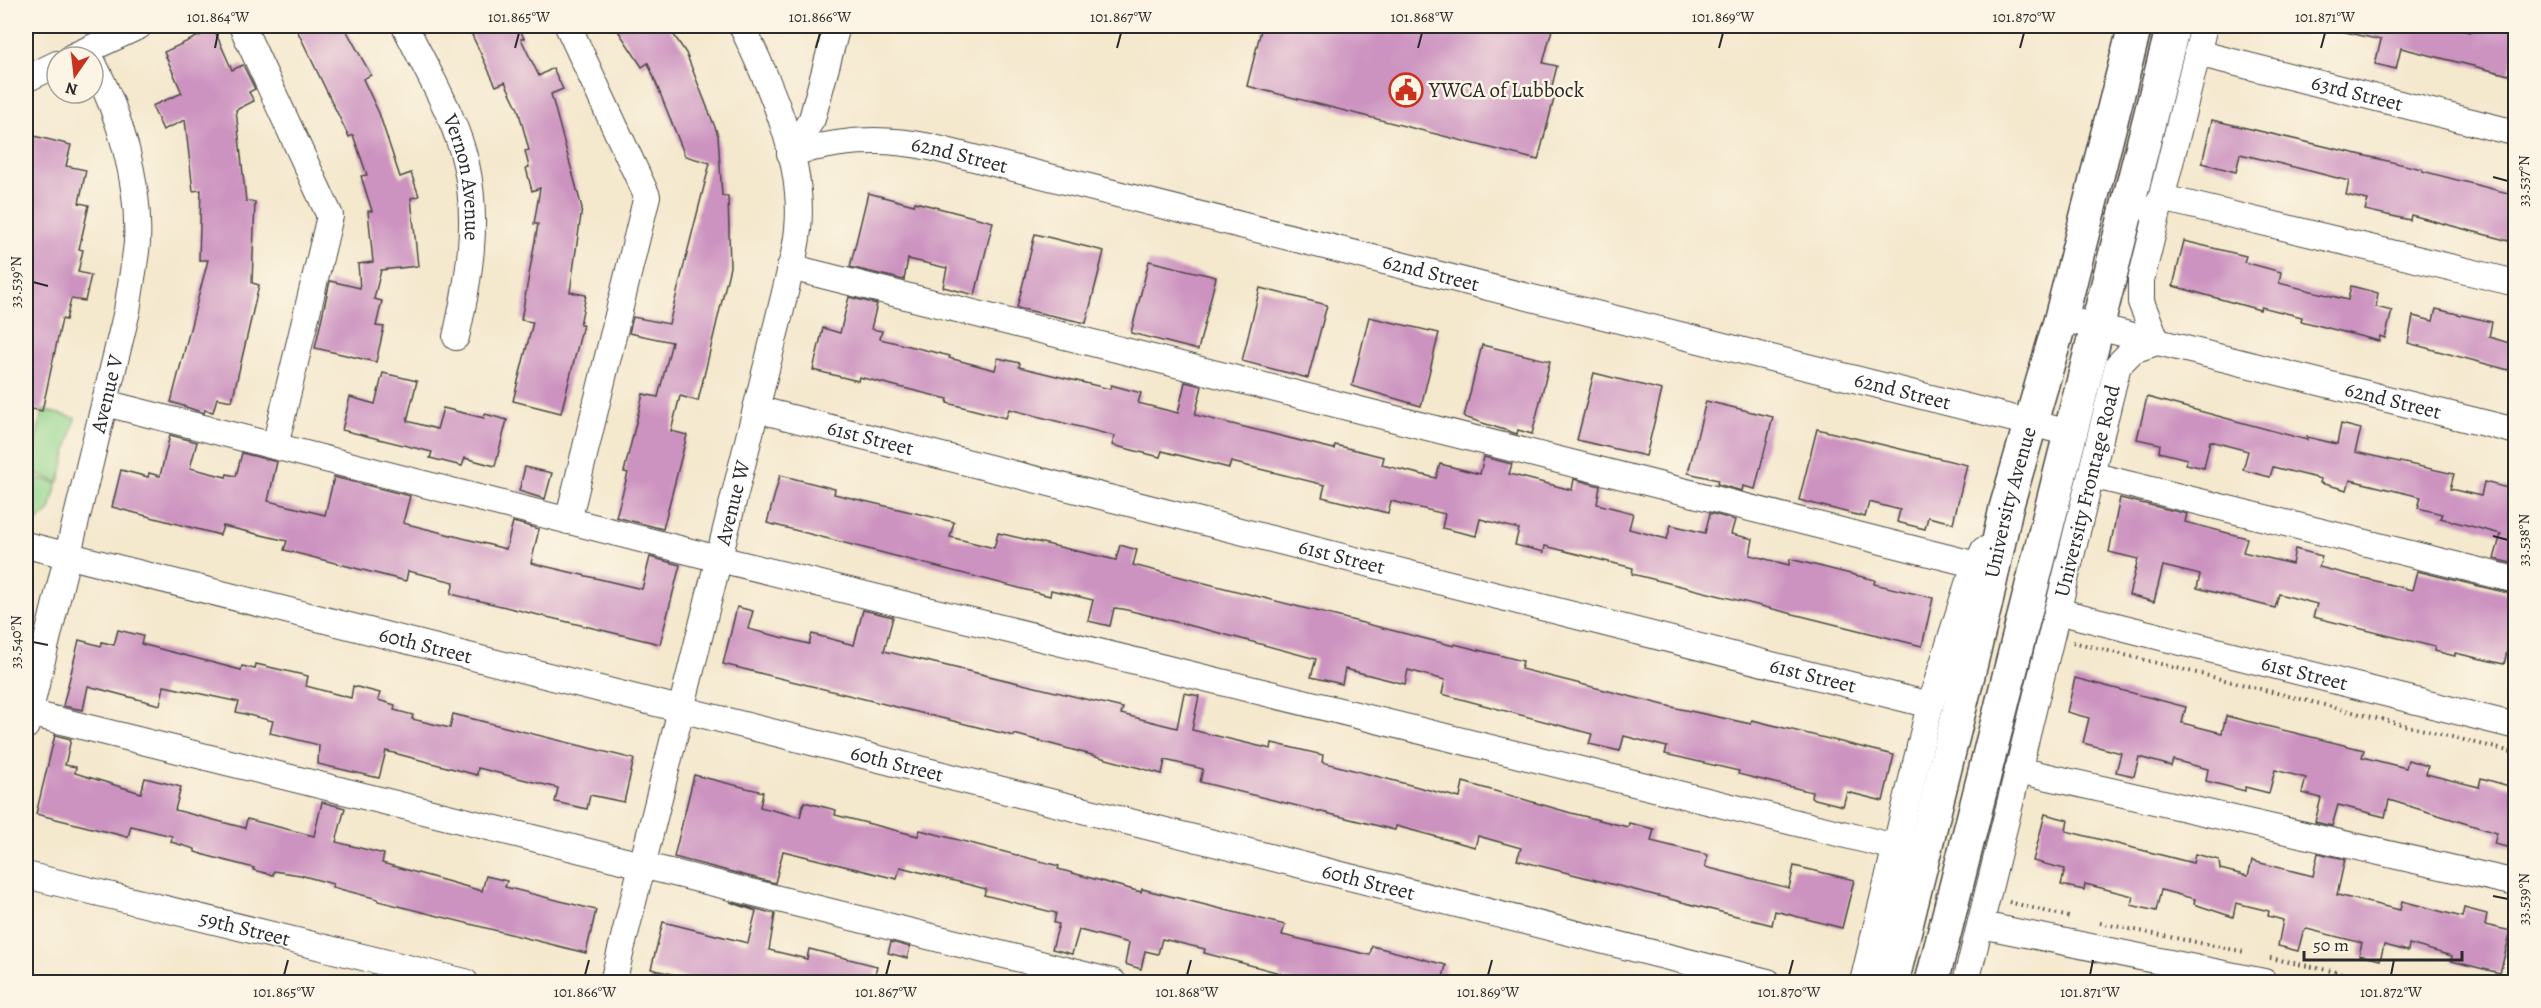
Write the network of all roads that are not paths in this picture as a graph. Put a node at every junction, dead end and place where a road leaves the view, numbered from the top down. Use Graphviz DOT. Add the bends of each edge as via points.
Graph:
graph roads {
  1 [pos="139,26"];
  2 [pos="242,26"];
  3 [pos="405,26"];
  4 [pos="568,26"];
  5 [pos="742,26"];
  6 [pos="837,26"];
  7 [pos="2135,26"];
  8 [pos="2173,26"];
  9 [pos="2204,26"];
  10 [pos="105,46"];
  11 [pos="2198,53"];
  12 [pos="45,70"];
  13 [pos="26,79"];
  14 [pos="105,93"];
  15 [pos="2516,133"];
  16 [pos="790,153"];
  17 [pos="2162,198"];
  18 [pos="790,267"];
  19 [pos="2108,281"];
  20 [pos="2516,283"];
  21 [pos="2061,318"];
  22 [pos="2097,326"];
  23 [pos="456,337"];
  24 [pos="2157,342"];
  25 [pos="105,403"];
  26 [pos="756,409"];
  27 [pos="2032,423"];
  28 [pos="2516,430"];
  29 [pos="2070,433"];
  30 [pos="275,446"];
  31 [pos="2091,475"];
  32 [pos="2006,507"];
  33 [pos="568,521"];
  34 [pos="26,545"];
  35 [pos="68,556"];
  36 [pos="719,559"];
  37 [pos="1977,565"];
  38 [pos="2516,580"];
  39 [pos="2057,611"];
  40 [pos="1930,705"];
  41 [pos="681,708"];
  42 [pos="27,720"];
  43 [pos="2516,726"];
  44 [pos="2018,770"];
  45 [pos="1895,847"];
  46 [pos="642,864"];
  47 [pos="26,875"];
  48 [pos="2516,883"];
  49 [pos="1980,925"];
  50 [pos="465,982"];
  51 [pos="613,982"];
  52 [pos="1113,982"];
  53 [pos="1768,982"];
  54 [pos="1863,982"];
  55 [pos="1892,982"];
  56 [pos="1932,982"];
  57 [pos="1966,982"];
  58 [pos="2264,982"];
  1 -- 10 [label="street"];
  2 -- 30 [label="street" via="330,216"];
  3 -- 23 [label="street, Vernon Avenue" via="459,141 470,185 471,258"];
  4 -- 33 [label="street" via="647,196"];
  5 -- 16 [label="street, Avenue W" via="767,79 786,130"];
  6 -- 16 [label="street" via="812,119"];
  7 -- 21 [label="main road, University Avenue"];
  8 -- 19 [label="main road, University Avenue"];
  9 -- 11 [label="street"];
  11 -- 15 [label="street, 63rd Street"];
  11 -- 17 [label="street"];
  12 -- 13 [label="street"];
  14 -- 25 [label="street, Avenue V" via="115,111 132,174 137,240 127,310"];
  16 -- 18 [label="street, Avenue W" via="798,228"];
  16 -- 27 [label="street, 62nd Street" via="827,144 884,139 930,147"];
  17 -- 19 [label="street"];
  17 -- 20 [label="street"];
  17 -- 24 [label="street" via="2141,280 2141,302"];
  18 -- 26 [label="street, Avenue W"];
  18 -- 37 [label="street"];
  19 -- 22 [label="main road, University Avenue"];
  21 -- 22 [label="street, 62nd Street"];
  21 -- 27 [label="main road, University Avenue"];
  22 -- 24 [label="street, 62nd Street"];
  22 -- 29 [label="main road, University Avenue"];
  24 -- 28 [label="street, 62nd Street"];
  24 -- 31 [label="street, University Frontage Road" via="2133,350 2118,366"];
  25 -- 30 [label="street"];
  25 -- 35 [label="street, Avenue V"];
  26 -- 36 [label="street, Avenue W"];
  26 -- 40 [label="street, 61st Street"];
  27 -- 29 [label="street, 62nd Street"];
  27 -- 32 [label="main road, University Avenue"];
  29 -- 56 [label="main road, University Avenue"];
  30 -- 33 [label="street"];
  31 -- 38 [label="street"];
  31 -- 39 [label="street, University Frontage Road"];
  32 -- 37 [label="street"];
  32 -- 55 [label="main road, University Avenue"];
  33 -- 36 [label="street"];
  34 -- 35 [label="street, 60th Street"];
  35 -- 41 [label="street, 60th Street"];
  35 -- 42 [label="street, Avenue V"];
  36 -- 41 [label="street, Avenue W"];
  36 -- 45 [label="street"];
  37 -- 40 [label="street"];
  39 -- 43 [label="street, 61st Street"];
  39 -- 44 [label="street, University Frontage Road"];
  40 -- 45 [label="street"];
  41 -- 46 [label="street, Avenue W"];
  41 -- 53 [label="street, 60th Street"];
  42 -- 46 [label="street"];
  44 -- 48 [label="street"];
  44 -- 49 [label="street, University Frontage Road"];
  45 -- 54 [label="street"];
  46 -- 51 [label="street, Avenue W"];
  46 -- 52 [label="street"];
  47 -- 50 [label="street, 59th Street"];
  49 -- 57 [label="street, University Frontage Road"];
  49 -- 58 [label="street"];
}
